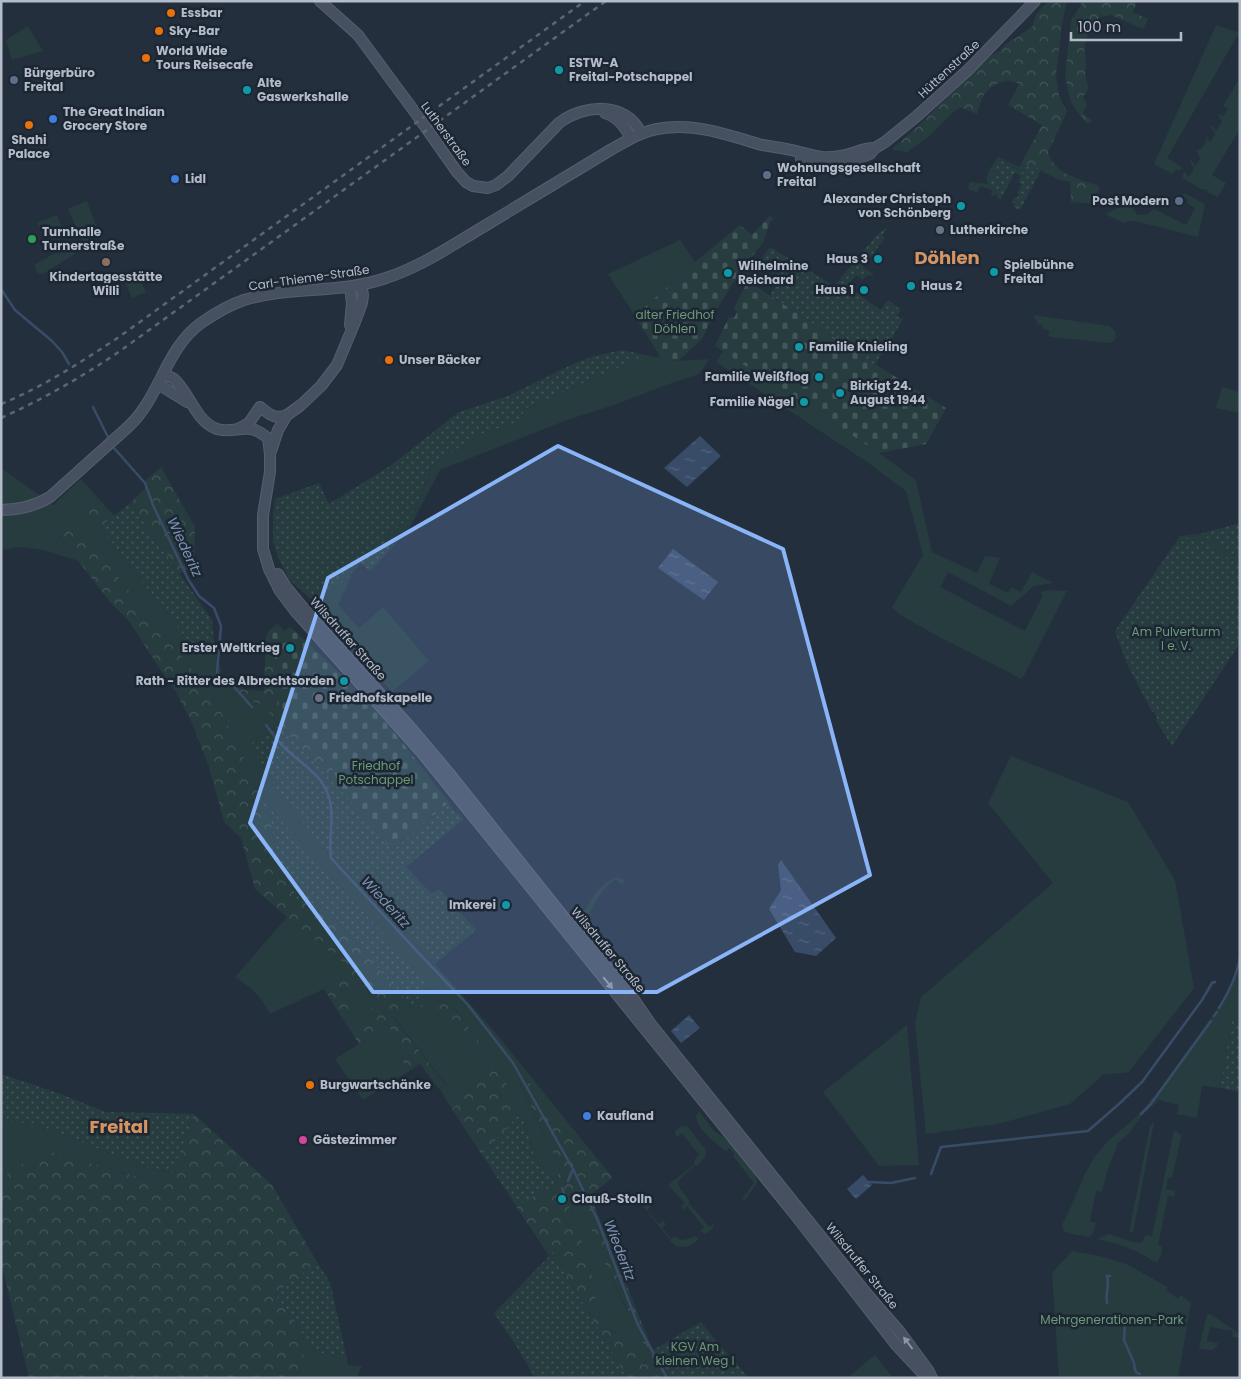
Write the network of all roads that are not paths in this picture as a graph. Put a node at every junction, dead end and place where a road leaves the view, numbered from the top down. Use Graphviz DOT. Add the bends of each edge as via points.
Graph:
graph roads {
  1 [pos="320,1"];
  2 [pos="1034,1"];
  3 [pos="636,136"];
  4 [pos="361,285"];
  5 [pos="350,287"];
  6 [pos="348,340"];
  7 [pos="164,374"];
  8 [pos="158,384"];
  9 [pos="192,406"];
  10 [pos="287,415"];
  11 [pos="235,430"];
  12 [pos="270,454"];
  13 [pos="1,510"];
  14 [pos="264,541"];
  15 [pos="927,1378"];
  16 [pos="932,1378"];
  1 -- 3 [label="main road, Lutherstraße" via="358,35 456,172 473,186 488,188 496,185 559,123 574,114 597,110 613,116"];
  2 -- 3 [label="main road, Hüttenstraße" via="968,70 870,154 842,160 808,155 701,128 659,128"];
  3 -- 4 [label="main road, Carl-Thieme-Straße" via="437,255 383,280"];
  4 -- 5 [label="main road, Carl-Thieme-Straße"];
  4 -- 6 [label="main road, Wilsdruffer Straße" via="362,303"];
  5 -- 6 [label="main road, Wilsdruffer Straße" via="352,303"];
  5 -- 7 [label="main road, Carl-Thieme-Straße" via="263,295 230,306 187,336 175,350"];
  6 -- 10 [label="main road, Wilsdruffer Straße" via="337,365 321,386"];
  7 -- 8 [label="main road, Carl-Thieme-Straße"];
  7 -- 9 [label="main road, Wilsdruffer Straße" via="178,384"];
  8 -- 9 [label="main road, Wilsdruffer Straße"];
  8 -- 13 [label="main road, Carl-Thieme-Straße" via="139,416 50,497 26,507"];
  9 -- 11 [label="main road, Wilsdruffer Straße" via="217,429"];
  10 -- 11 [label="main road" via="275,417 260,407 249,423"];
  10 -- 12 [label="main road, Wilsdruffer Straße"];
  11 -- 12 [label="main road, Wilsdruffer Straße" via="252,429 268,438"];
  12 -- 14 [label="main road, Wilsdruffer Straße"];
  14 -- 15 [label="main road, Wilsdruffer Straße, one-way" via="269,569 295,611 428,760 897,1346"];
  16 -- 14 [label="main road, Wilsdruffer Straße, one-way" via="900,1332 631,995 412,729 286,587"];
}
